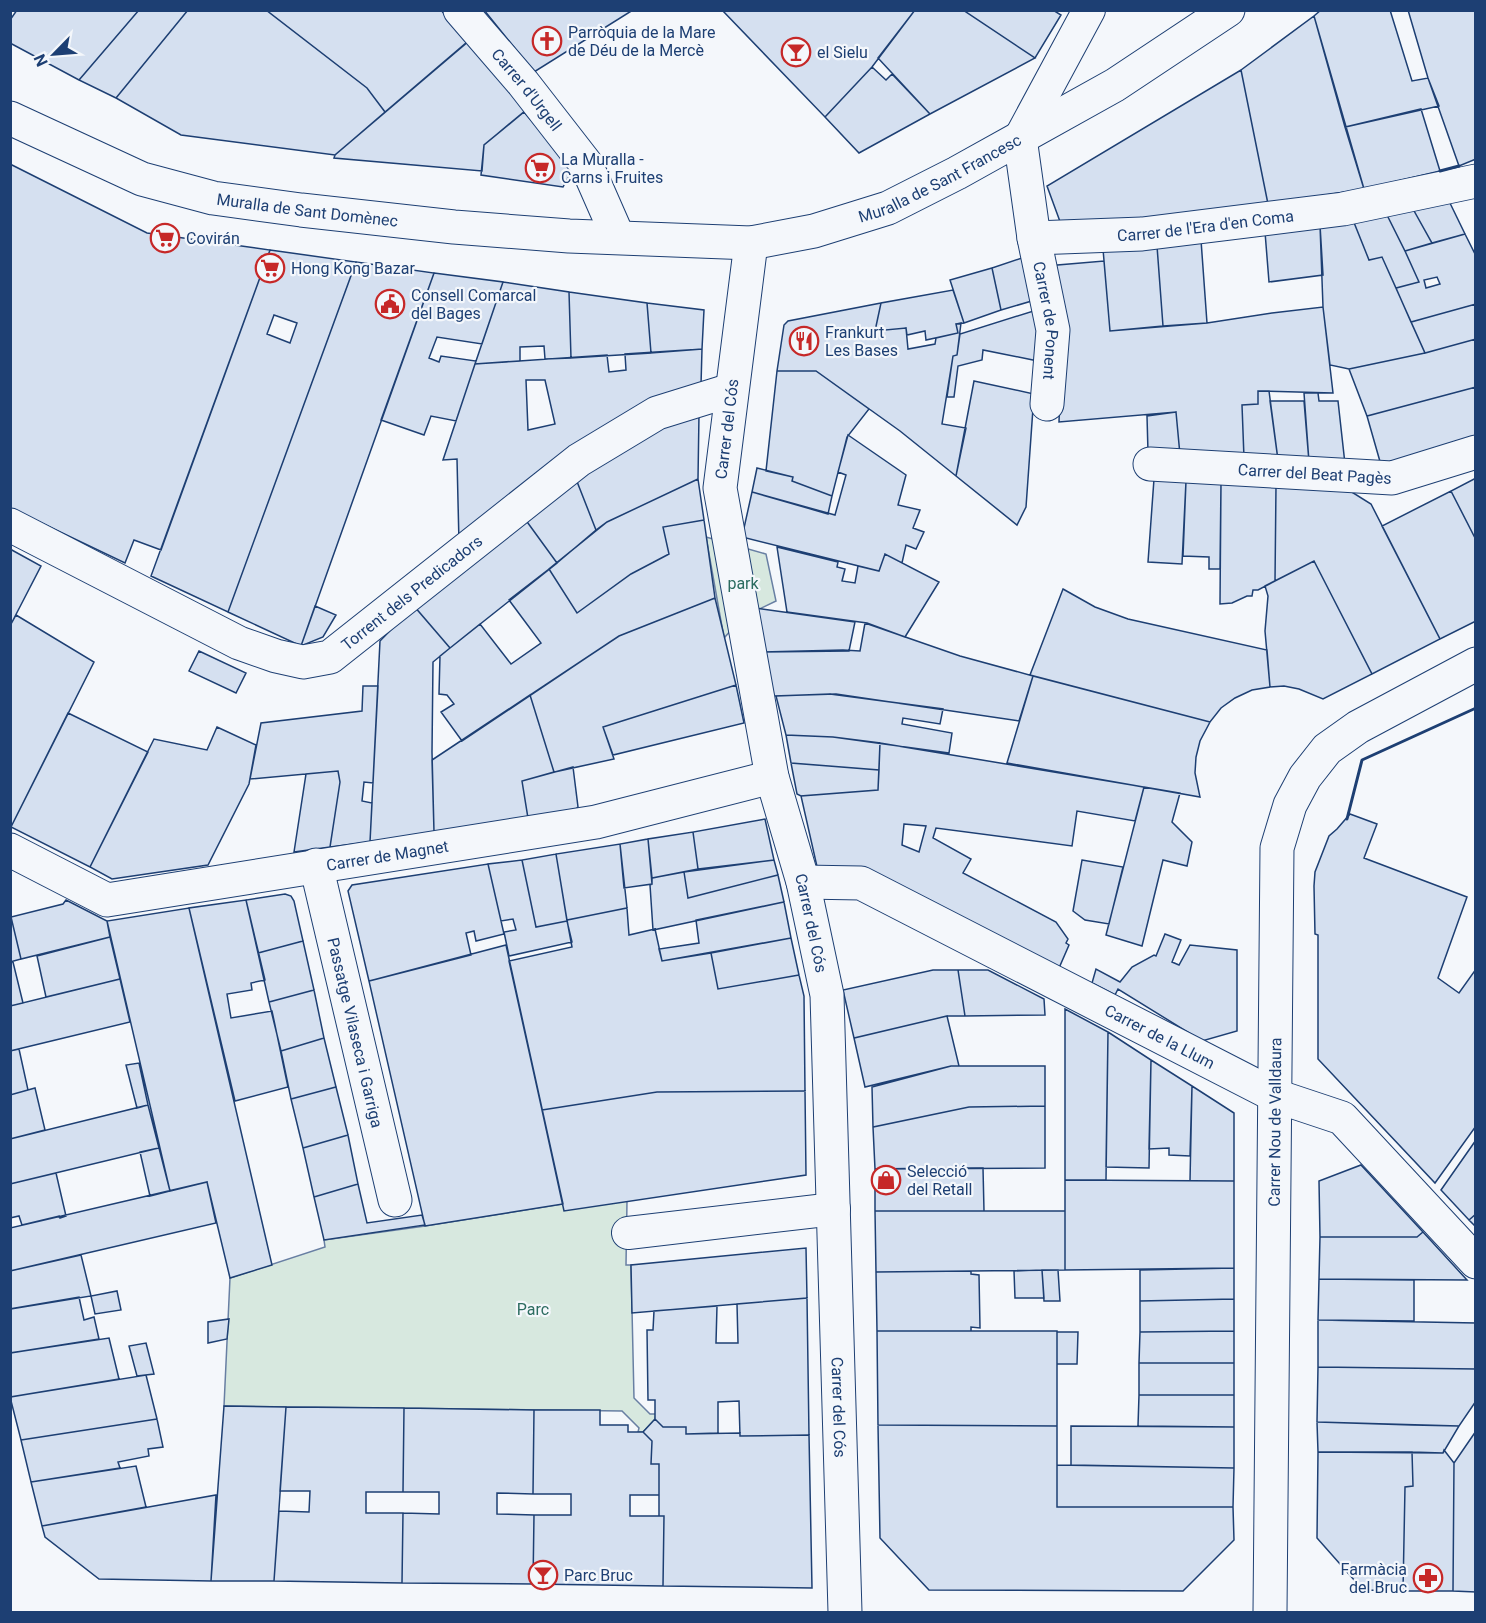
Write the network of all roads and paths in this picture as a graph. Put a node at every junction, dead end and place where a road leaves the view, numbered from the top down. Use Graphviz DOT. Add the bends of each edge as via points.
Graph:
graph roads {
  1 [pos="460,10"];
  2 [pos="1089,10"];
  3 [pos="1228,10"];
  4 [pos="10,118"];
  5 [pos="1020,138"];
  6 [pos="1476,181"];
  7 [pos="618,237"];
  8 [pos="1034,238"];
  9 [pos="751,243"];
  10 [pos="731,390"];
  11 [pos="1047,404"];
  12 [pos="1476,452"];
  13 [pos="1150,464"];
  14 [pos="10,525"];
  15 [pos="1476,664"];
  16 [pos="772,777"];
  17 [pos="10,850"];
  18 [pos="316,865"];
  19 [pos="803,882"];
  20 [pos="1276,1096"];
  21 [pos="395,1200"];
  22 [pos="834,1209"];
  23 [pos="627,1233"];
  24 [pos="1476,1262"];
  25 [pos="845,1612"];
  26 [pos="1270,1612"];
  1 -- 7 [label="street, Carrer d'Urgell" via="586,164"];
  2 -- 5 [label="street"];
  3 -- 5 [label="street, Muralla de Sant Francesc" via="1115,85"];
  4 -- 7 [label="street, Muralla de Sant Domènec" via="142,180 213,198 454,227"];
  5 -- 8 [label="street"];
  5 -- 9 [label="street, Muralla de Sant Francesc" via="888,208 814,231"];
  6 -- 8 [label="street, Carrer de l'Era d'en Coma" via="1343,209 1142,234"];
  7 -- 9 [label="street, Muralla de Sant Francesc"];
  8 -- 11 [label="street, Carrer de Ponent" via="1053,330"];
  9 -- 10 [label="street, Carrer del Cós"];
  10 -- 14 [label="street, Torrent dels Predicadors" via="657,413 579,460 330,657 303,662 239,642"];
  10 -- 16 [label="street, Carrer del Cós" via="720,488"];
  12 -- 13 [label="street, Carrer del Beat Pagès" via="1392,478"];
  15 -- 20 [label="street, Carrer Nou de Valldaura" via="1358,727 1327,749 1290,805 1277,848"];
  16 -- 18 [label="street, Carrer de Magnet" via="596,822"];
  16 -- 19 [label="street, Carrer del Cós"];
  17 -- 18 [label="street, Carrer de Magnet" via="107,900"];
  18 -- 21 [label="street, Passatge Vilaseca i Garriga"];
  19 -- 20 [label="street, Carrer de la Llum" via="861,883"];
  19 -- 22 [label="street, Carrer del Cós" via="827,995"];
  20 -- 24 [label="street, Carrer de la Llum" via="1342,1119"];
  20 -- 26 [label="street, Carrer Nou de Valldaura"];
  22 -- 23 [label="street"];
  22 -- 25 [label="street, Carrer del Cós"];
}
